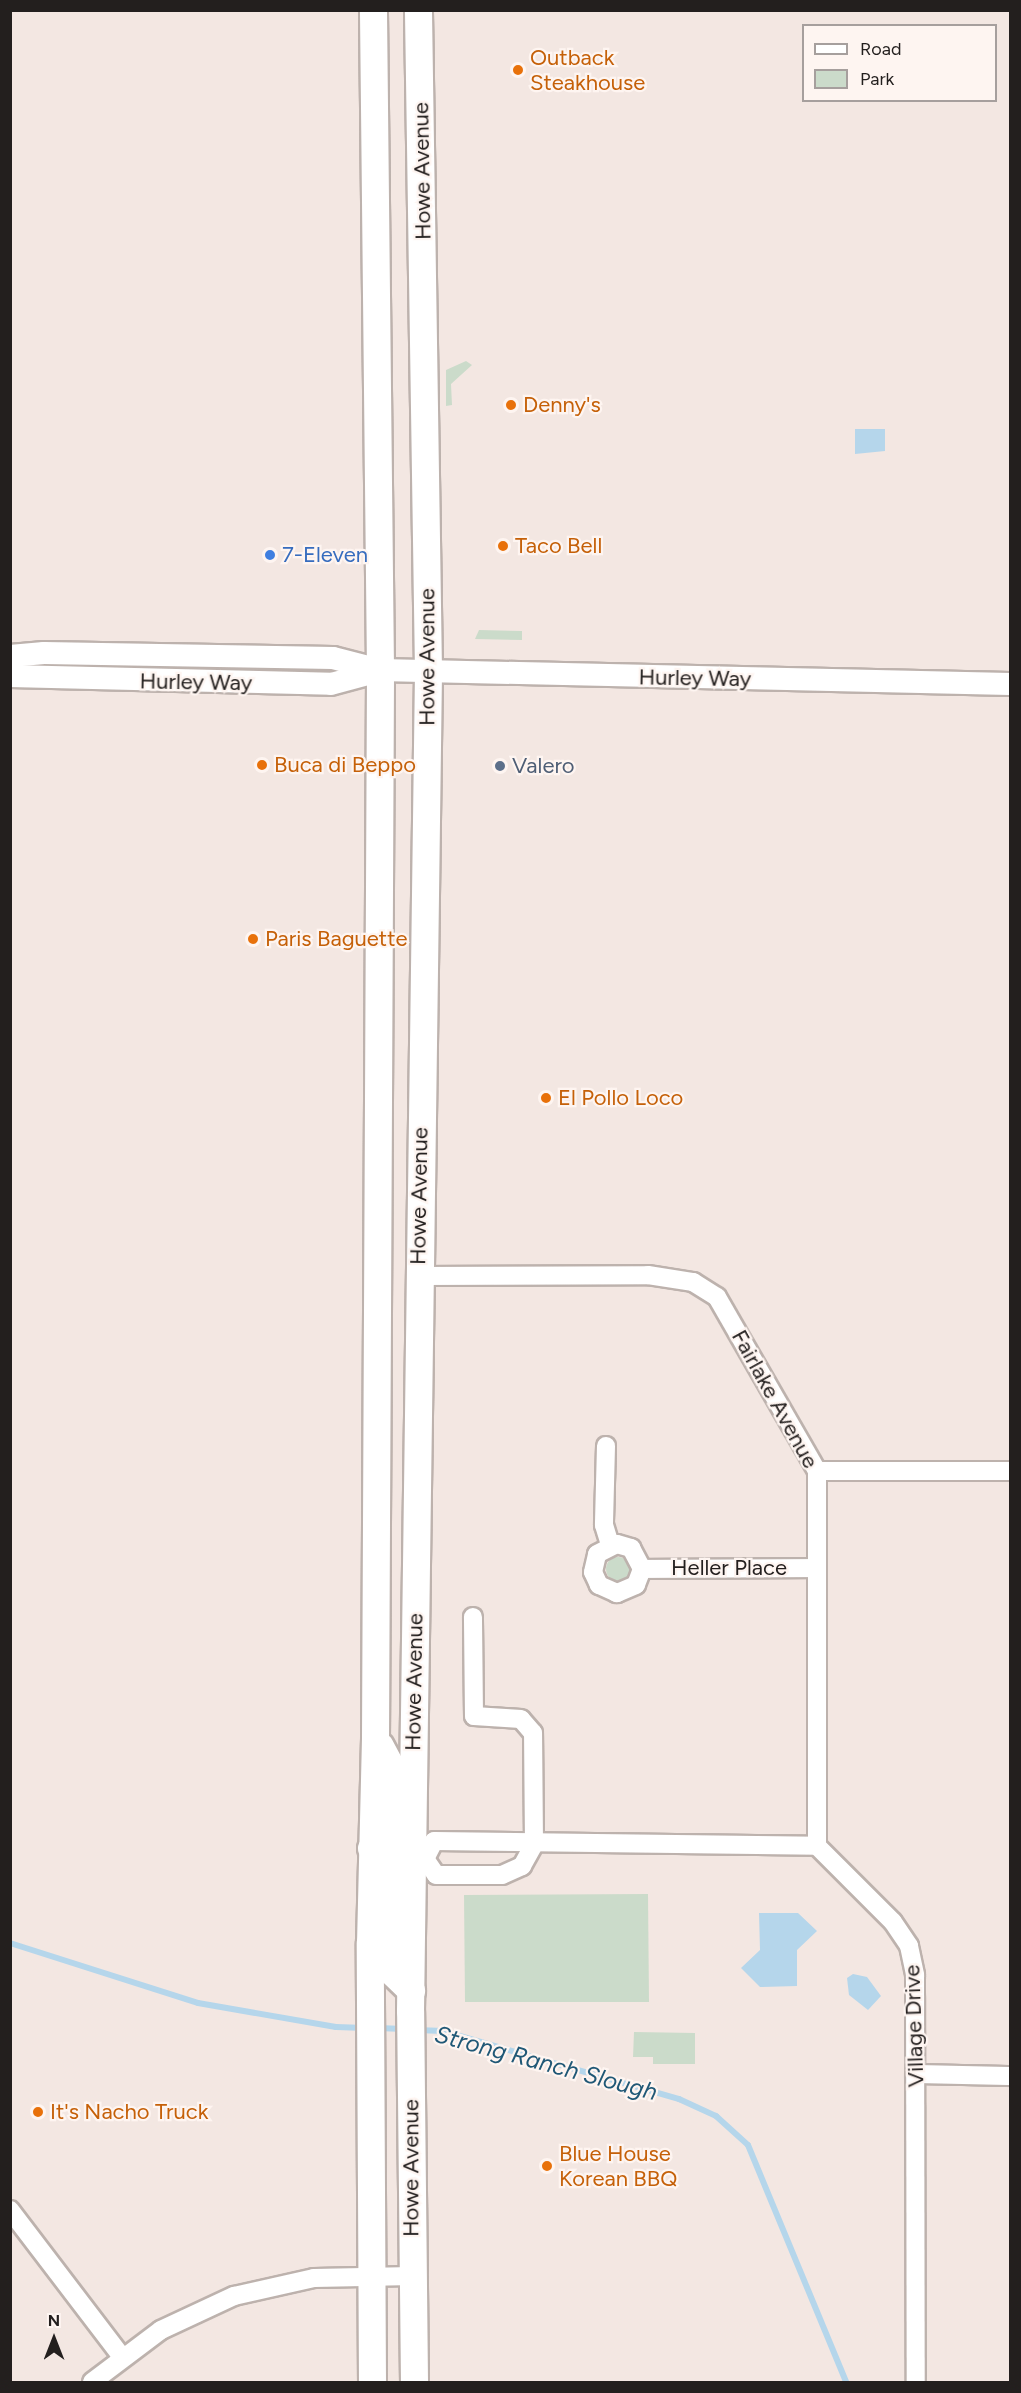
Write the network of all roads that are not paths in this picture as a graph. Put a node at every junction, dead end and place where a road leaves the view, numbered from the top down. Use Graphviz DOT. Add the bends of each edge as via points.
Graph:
graph roads {
  1 [pos="373,10"];
  2 [pos="418,10"];
  3 [pos="10,656"];
  4 [pos="380,670"];
  5 [pos="428,671"];
  6 [pos="10,676"];
  7 [pos="1011,684"];
  8 [pos="378,1141"];
  9 [pos="418,1276"];
  10 [pos="606,1446"];
  11 [pos="817,1471"];
  12 [pos="1011,1471"];
  13 [pos="610,1545"];
  14 [pos="816,1568"];
  15 [pos="642,1569"];
  16 [pos="473,1617"];
  17 [pos="375,1737"];
  18 [pos="534,1844"];
  19 [pos="817,1846"];
  20 [pos="371,1848"];
  21 [pos="419,1860"];
  22 [pos="411,2000"];
  23 [pos="915,2074"];
  24 [pos="1011,2076"];
  25 [pos="10,2210"];
  26 [pos="372,2275"];
  27 [pos="413,2276"];
  28 [pos="122,2357"];
  29 [pos="92,2382"];
  30 [pos="372,2382"];
  31 [pos="414,2382"];
  32 [pos="916,2382"];
  1 -- 4 [label="main road, Howe Avenue"];
  2 -- 5 [label="main road, Howe Avenue"];
  3 -- 4 [label="street, Hurley Way" via="96,653 333,658"];
  4 -- 5 [label="street, Hurley Way"];
  4 -- 6 [label="street, Hurley Way" via="331,684"];
  4 -- 8 [label="main road, Howe Avenue"];
  5 -- 7 [label="street, Hurley Way"];
  5 -- 9 [label="main road, Howe Avenue"];
  8 -- 9 [label="main road" via="390,1155 393,1236 398,1252"];
  8 -- 17 [label="main road, Howe Avenue"];
  9 -- 11 [label="street, Fairlake Avenue" via="648,1275 693,1282 717,1297"];
  9 -- 21 [label="main road, Howe Avenue"];
  10 -- 13 [label="street" via="604,1525"];
  11 -- 12 [label="street"];
  11 -- 14 [label="street, Fairlake Avenue"];
  13 -- 15 [label="street, Heller Place" via="631,1548"];
  13 -- 15 [label="street, Heller Place" via="597,1554 593,1566 594,1579 604,1590 630,1590"];
  14 -- 15 [label="street, Heller Place"];
  14 -- 19 [label="street, Fairlake Avenue"];
  16 -- 18 [label="street" via="474,1716 521,1719 533,1734"];
  17 -- 20 [label="main road, Howe Avenue"];
  17 -- 21 [label="main road" via="393,1770 395,1852"];
  18 -- 19 [label="street"];
  18 -- 21 [label="street" via="435,1841"];
  18 -- 21 [label="street" via="522,1866 502,1875 436,1875"];
  19 -- 23 [label="street, Village Drive" via="893,1922 909,1946 915,1975"];
  20 -- 22 [label="main road" via="380,1852 391,1876 391,1971"];
  20 -- 26 [label="main road, Howe Avenue"];
  21 -- 22 [label="main road, Howe Avenue"];
  22 -- 27 [label="main road, Howe Avenue"];
  23 -- 24 [label="street"];
  23 -- 32 [label="street, Village Drive"];
  25 -- 28 [label="street"];
  26 -- 27 [label="street"];
  26 -- 28 [label="street" via="314,2278 234,2296 161,2330"];
  26 -- 30 [label="main road, Howe Avenue"];
  27 -- 31 [label="main road, Howe Avenue"];
  28 -- 29 [label="street"];
}
